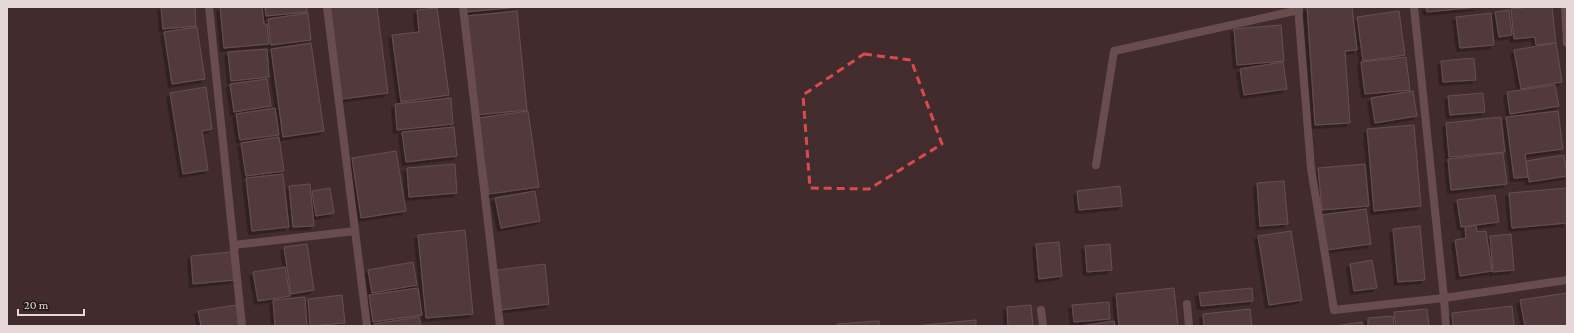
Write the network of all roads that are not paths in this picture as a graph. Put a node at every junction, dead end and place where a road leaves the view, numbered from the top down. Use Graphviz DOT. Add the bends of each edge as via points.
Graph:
graph roads {
  1 [pos="209,7"];
  2 [pos="327,7"];
  3 [pos="463,7"];
  4 [pos="1414,7"];
  5 [pos="1565,7"];
  6 [pos="1298,8"];
  7 [pos="1567,44"];
  8 [pos="1096,165"];
  9 [pos="355,231"];
  10 [pos="234,246"];
  11 [pos="1567,280"];
  12 [pos="1444,298"];
  13 [pos="1187,304"];
  14 [pos="1041,310"];
  15 [pos="242,326"];
  16 [pos="367,326"];
  17 [pos="500,326"];
  18 [pos="1043,326"];
  19 [pos="1189,326"];
  20 [pos="1446,326"];
  1 -- 10 [label="street"];
  2 -- 9 [label="street"];
  3 -- 17 [label="street"];
  4 -- 12 [label="street"];
  5 -- 7 [label="street"];
  6 -- 8 [label="street" via="1114,51"];
  6 -- 12 [label="street" via="1311,168 1334,310"];
  9 -- 10 [label="street"];
  9 -- 16 [label="street"];
  10 -- 15 [label="street"];
  11 -- 12 [label="street"];
  12 -- 20 [label="street"];
  13 -- 19 [label="street"];
  14 -- 18 [label="street"];
}
